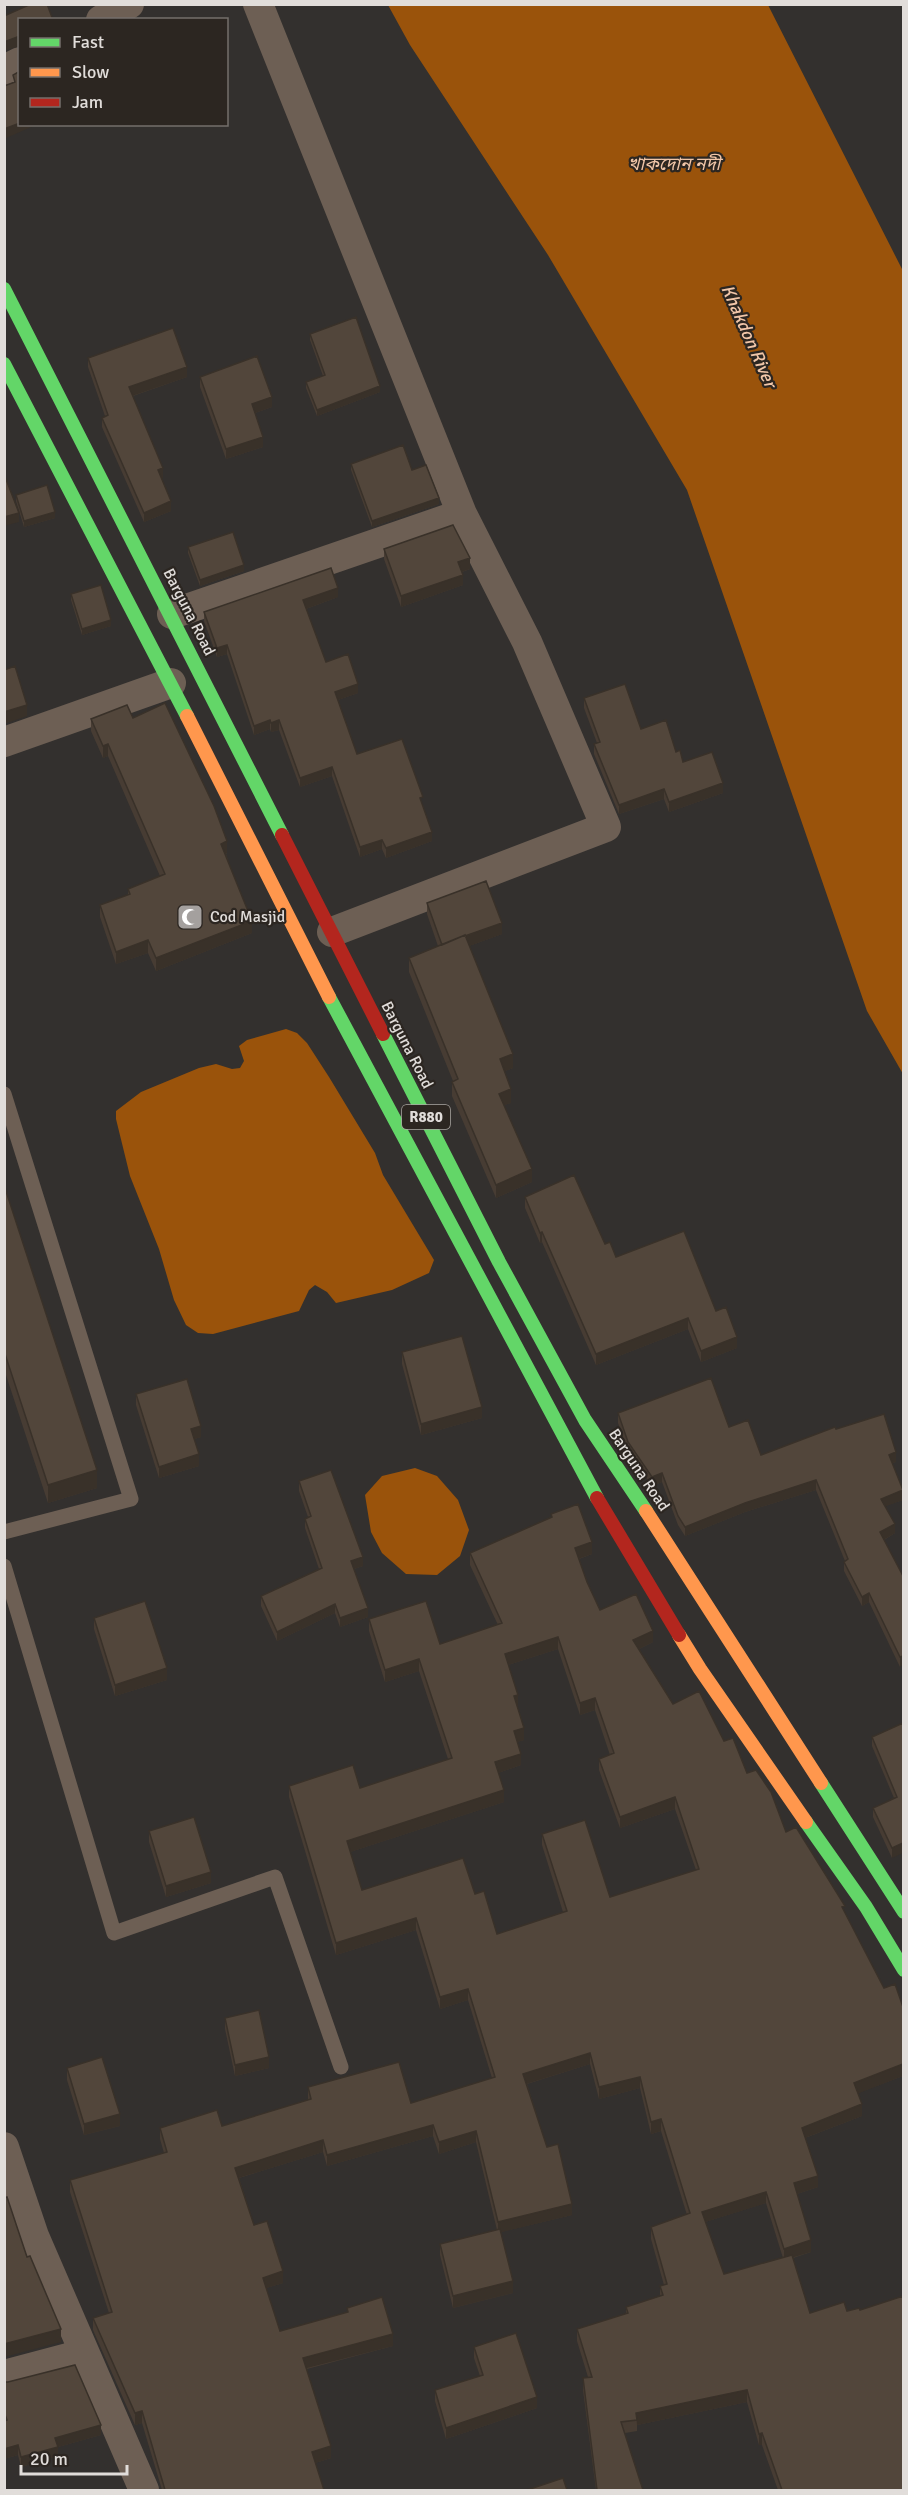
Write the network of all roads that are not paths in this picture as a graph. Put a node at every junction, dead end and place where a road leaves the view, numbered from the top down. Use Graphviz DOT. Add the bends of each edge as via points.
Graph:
graph roads {
  1 [pos="129,4"];
  2 [pos="258,4"];
  3 [pos="104,18"];
  4 [pos="18,63"];
  5 [pos="4,70"];
  6 [pos="4,289"];
  7 [pos="4,364"];
  8 [pos="462,514"];
  9 [pos="172,614"];
  10 [pos="171,683"];
  11 [pos="4,742"];
  12 [pos="332,932"];
  13 [pos="4,1094"];
  14 [pos="4,1532"];
  15 [pos="4,1566"];
  16 [pos="903,1912"];
  17 [pos="903,1970"];
  18 [pos="341,2067"];
  19 [pos="4,2146"];
  20 [pos="83,2354"];
  21 [pos="4,2375"];
  22 [pos="144,2490"];
  1 -- 3 [label="street"];
  2 -- 8 [label="street"];
  4 -- 5 [label="street"];
  6 -- 9 [label="main road, Barguna Road / R880"];
  7 -- 10 [label="main road, R880"];
  8 -- 9 [label="street"];
  8 -- 12 [label="street" via="526,642 606,827"];
  9 -- 12 [label="main road, Barguna Road / R880"];
  10 -- 11 [label="street"];
  10 -- 17 [label="main road, R880" via="355,1048 611,1524 700,1669 866,1907"];
  12 -- 16 [label="main road, Barguna Road / R880" via="585,1420"];
  13 -- 14 [label="lane" via="131,1499"];
  15 -- 18 [label="lane" via="114,1933 275,1877"];
  19 -- 20 [label="street" via="34,2236"];
  20 -- 21 [label="street"];
  20 -- 22 [label="street"];
}
